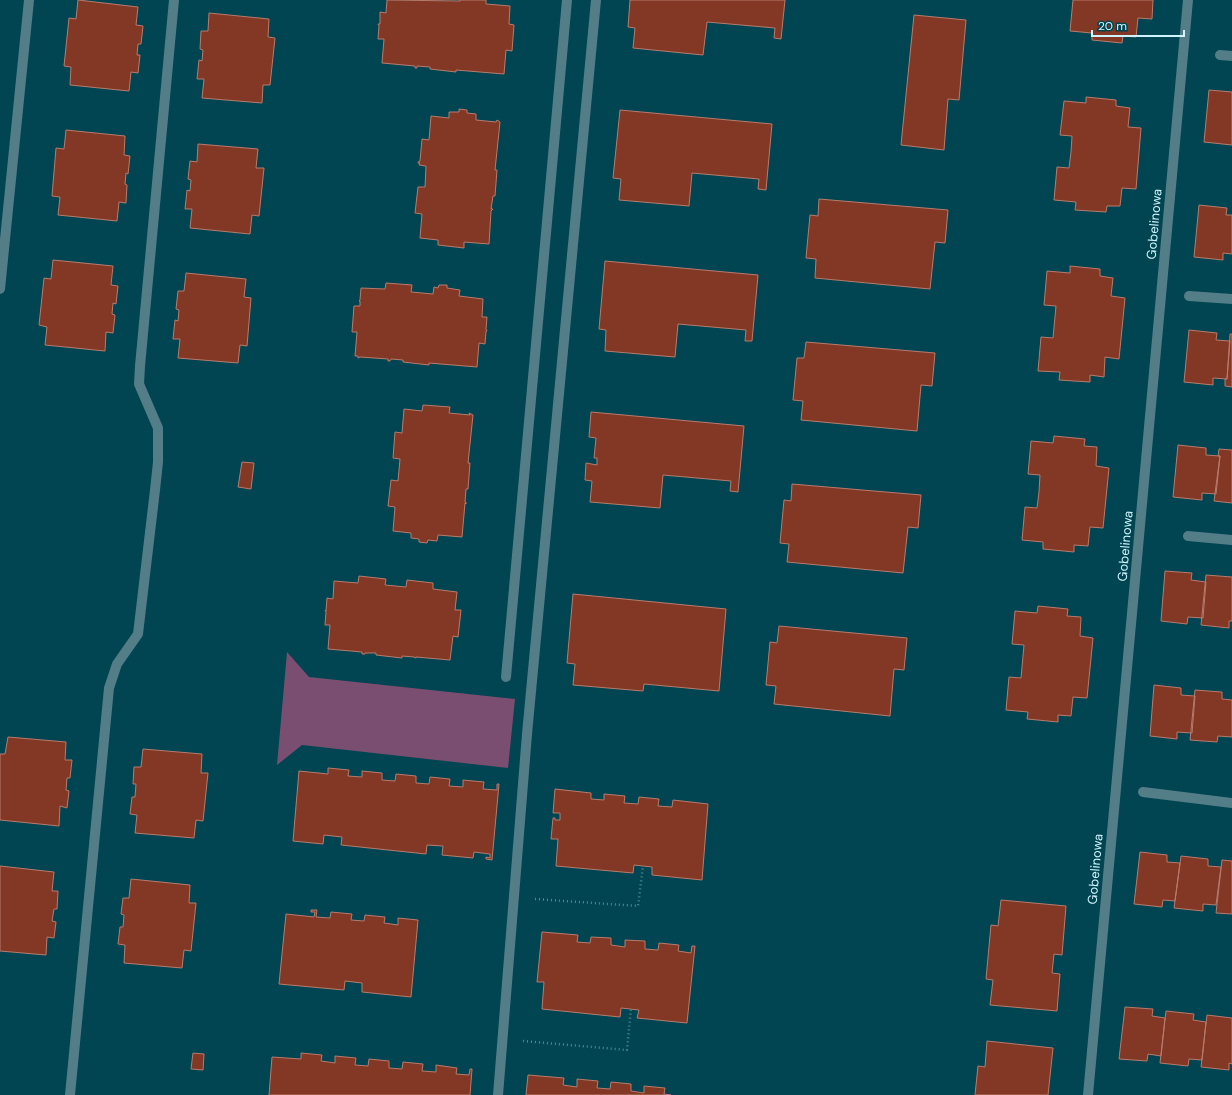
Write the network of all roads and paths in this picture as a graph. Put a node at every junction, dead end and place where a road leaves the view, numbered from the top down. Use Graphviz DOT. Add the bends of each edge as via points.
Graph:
graph roads {
  1 [pos="29,0"];
  2 [pos="174,0"];
  3 [pos="567,0"];
  4 [pos="596,0"];
  5 [pos="1188,0"];
  6 [pos="1220,55"];
  7 [pos="1232,56"];
  8 [pos="0,289"];
  9 [pos="1189,296"];
  10 [pos="1232,299"];
  11 [pos="1188,536"];
  12 [pos="1232,540"];
  13 [pos="506,677"];
  14 [pos="1143,792"];
  15 [pos="1232,803"];
  16 [pos="643,866"];
  17 [pos="530,898"];
  18 [pos="631,1009"];
  19 [pos="517,1040"];
  20 [pos="70,1095"];
  21 [pos="498,1095"];
  22 [pos="1088,1095"];
  1 -- 8 [label="street"];
  2 -- 20 [label="street" via="140,366 140,384 158,428 156,490 138,634 117,664 109,688"];
  3 -- 13 [label="street"];
  4 -- 21 [label="street" via="528,726"];
  5 -- 22 [label="street, Gobelinowa"];
  6 -- 7 [label="street"];
  9 -- 10 [label="street"];
  11 -- 12 [label="street"];
  14 -- 15 [label="street"];
  16 -- 17 [label="path" via="638,906"];
  18 -- 19 [label="path" via="627,1050"];
}
